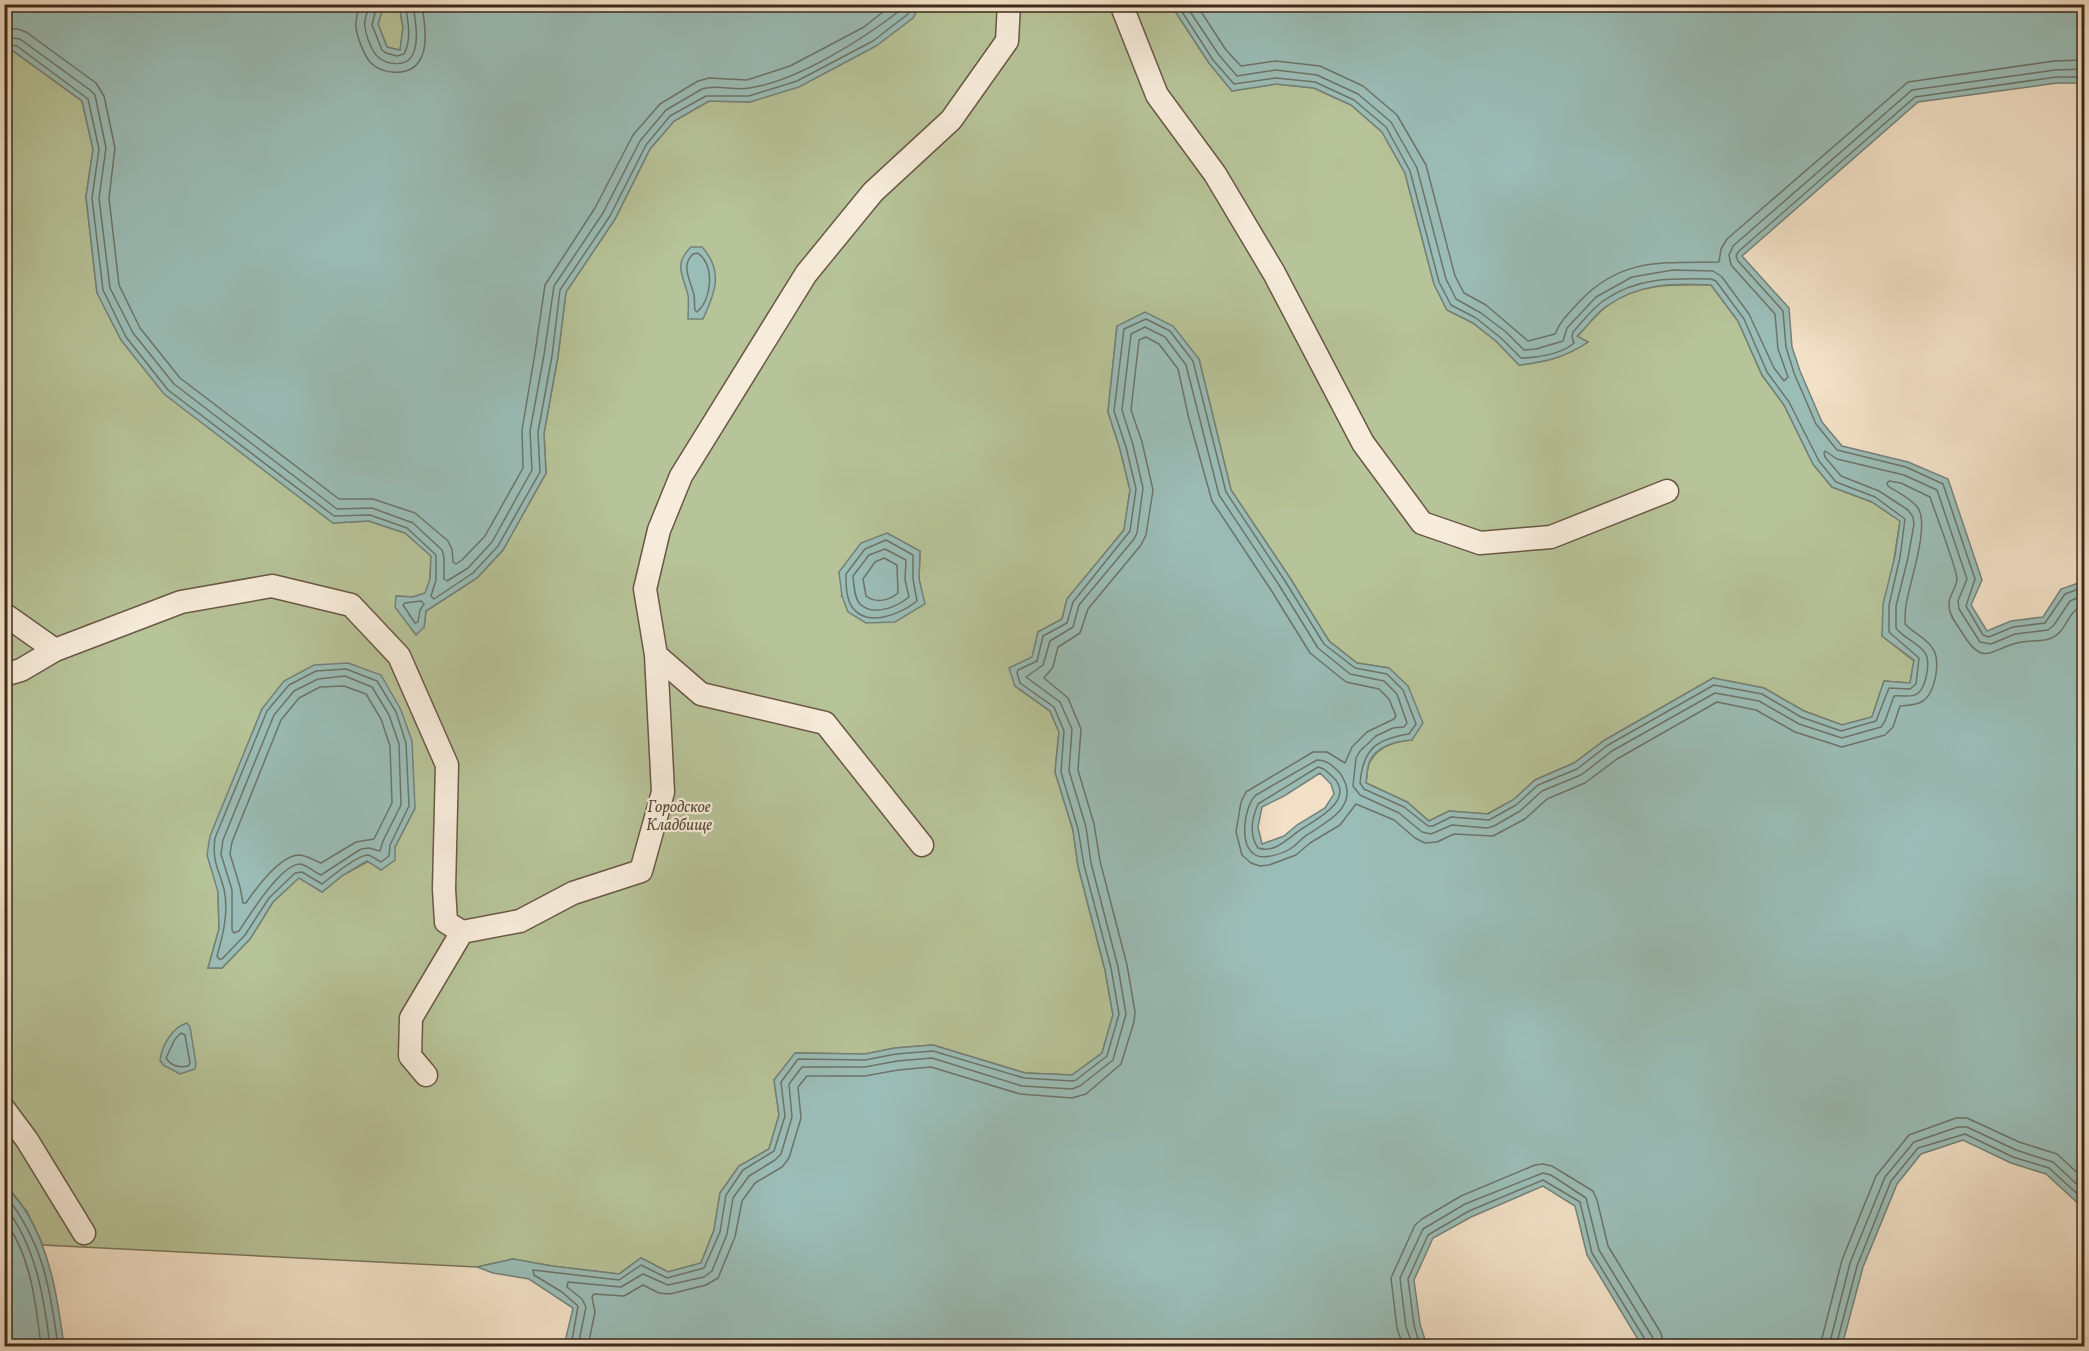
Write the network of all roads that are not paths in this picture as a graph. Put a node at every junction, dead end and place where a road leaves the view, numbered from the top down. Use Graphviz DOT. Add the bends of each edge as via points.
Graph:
graph roads {
  1 [pos="1009,4"];
  2 [pos="1121,4"];
  3 [pos="1667,491"];
  4 [pos="4,614"];
  5 [pos="55,650"];
  6 [pos="656,655"];
  7 [pos="4,675"];
  8 [pos="922,845"];
  9 [pos="462,932"];
  10 [pos="426,1075"];
  11 [pos="4,1109"];
  12 [pos="84,1233"];
  1 -- 6 [label="lane" via="1007,41 951,120 873,192 806,274 681,476 659,530 645,589"];
  2 -- 3 [label="lane" via="1157,95 1215,174 1274,273 1363,443 1422,523 1480,543 1551,537"];
  4 -- 5 [label="lane"];
  5 -- 7 [label="lane"];
  5 -- 9 [label="lane" via="182,602 272,586 351,605 399,656 447,765 446,922"];
  6 -- 8 [label="lane" via="701,694 825,723"];
  6 -- 9 [label="lane" via="663,792 641,871 573,893 520,921"];
  9 -- 10 [label="lane" via="411,1018 410,1056"];
  11 -- 12 [label="lane"];
}
